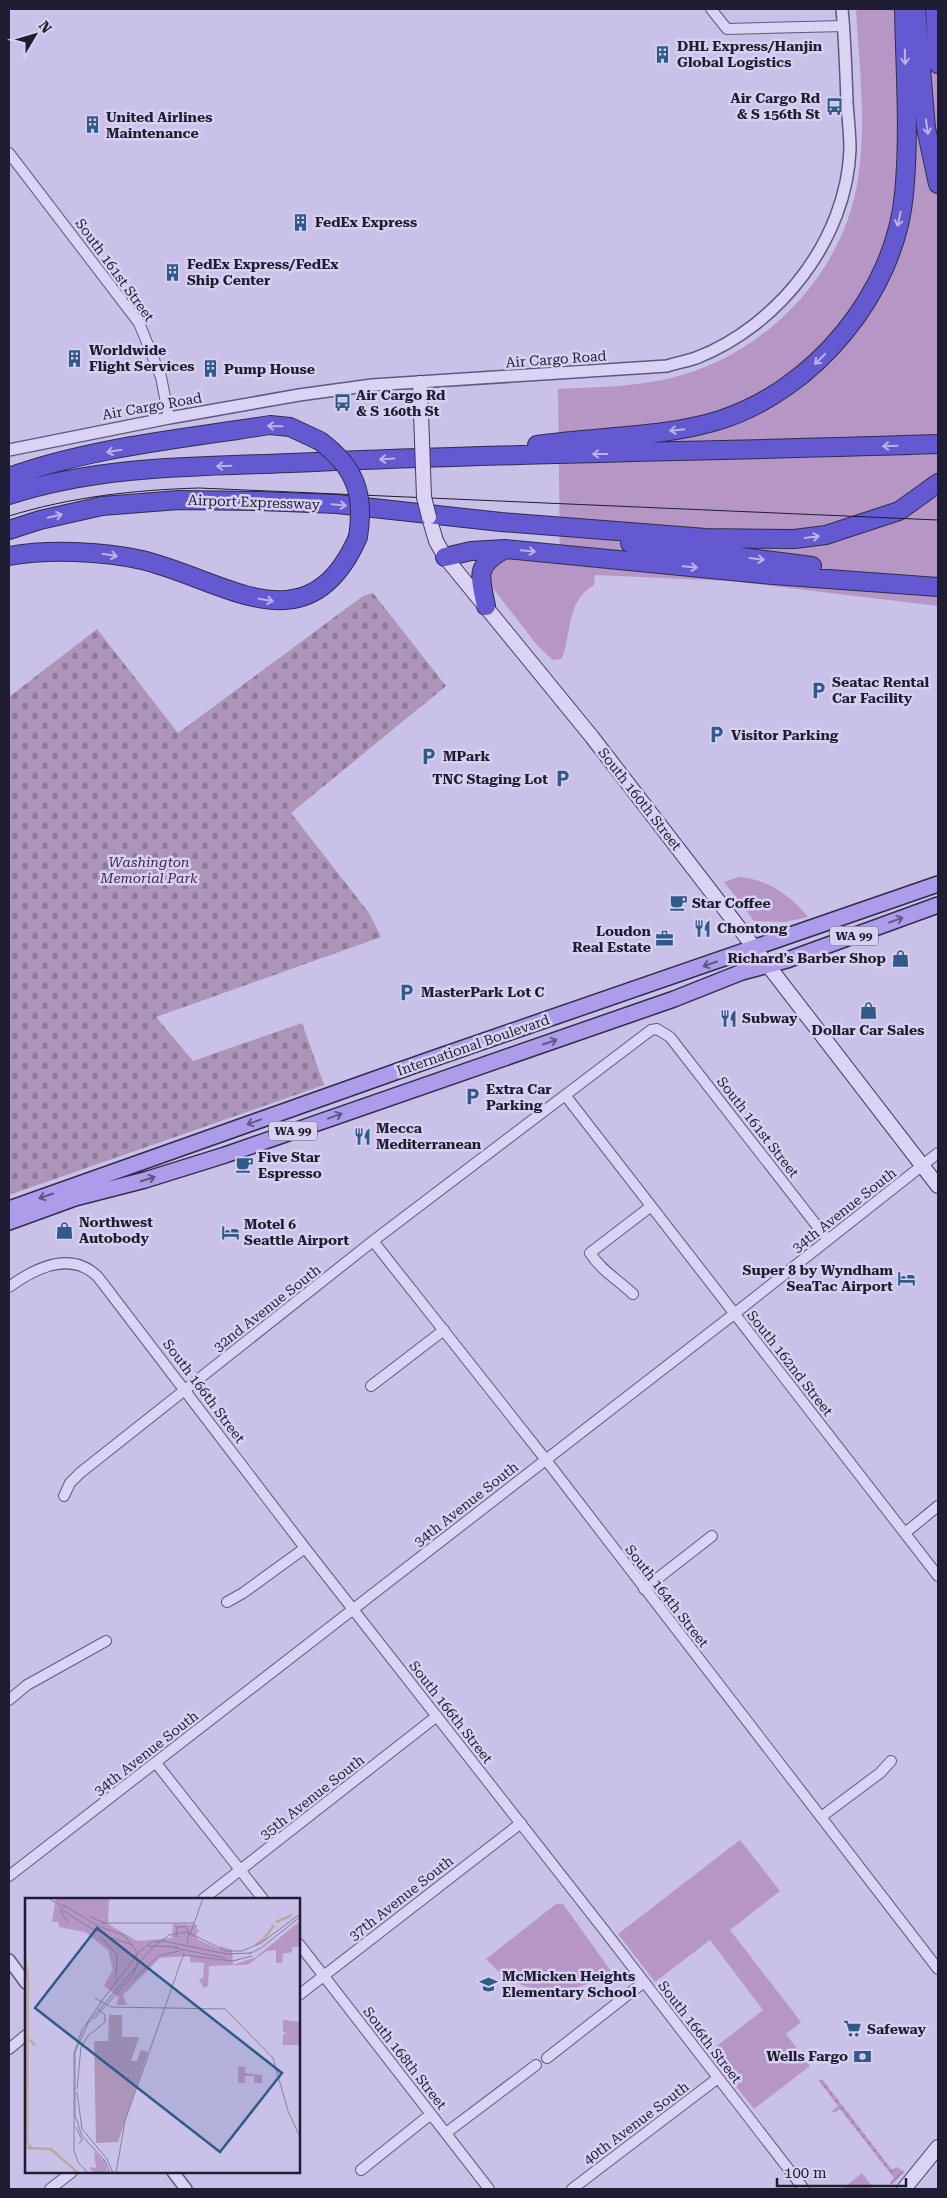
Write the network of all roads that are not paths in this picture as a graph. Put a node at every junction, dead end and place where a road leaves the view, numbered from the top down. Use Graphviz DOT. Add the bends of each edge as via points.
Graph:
graph roads {
  1 [pos="711,9"];
  2 [pos="842,9"];
  3 [pos="904,9"];
  4 [pos="916,9"];
  5 [pos="935,9"];
  6 [pos="844,26"];
  7 [pos="938,64"];
  8 [pos="9,153"];
  9 [pos="938,184"];
  10 [pos="420,383"];
  11 [pos="169,418"];
  12 [pos="938,444"];
  13 [pos="9,450"];
  14 [pos="470,455"];
  15 [pos="9,477"];
  16 [pos="938,483"];
  17 [pos="9,495"];
  18 [pos="501,522"];
  19 [pos="9,530"];
  20 [pos="505,549"];
  21 [pos="9,556"];
  22 [pos="445,557"];
  23 [pos="938,582"];
  24 [pos="938,587"];
  25 [pos="486,606"];
  26 [pos="938,884"];
  27 [pos="938,905"];
  28 [pos="756,948"];
  29 [pos="768,965"];
  30 [pos="664,1032"];
  31 [pos="565,1095"];
  32 [pos="938,1153"];
  33 [pos="922,1165"];
  34 [pos="938,1186"];
  35 [pos="650,1207"];
  36 [pos="9,1208"];
  37 [pos="9,1222"];
  38 [pos="828,1240"];
  39 [pos="373,1241"];
  40 [pos="9,1287"];
  41 [pos="632,1294"];
  42 [pos="734,1314"];
  43 [pos="444,1330"];
  44 [pos="371,1386"];
  45 [pos="186,1389"];
  46 [pos="546,1460"];
  47 [pos="64,1496"];
  48 [pos="938,1506"];
  49 [pos="905,1533"];
  50 [pos="712,1536"];
  51 [pos="306,1548"];
  52 [pos="938,1576"];
  53 [pos="644,1589"];
  54 [pos="227,1602"];
  55 [pos="353,1609"];
  56 [pos="106,1641"];
  57 [pos="9,1700"];
  58 [pos="437,1716"];
  59 [pos="891,1761"];
  60 [pos="156,1763"];
  61 [pos="821,1817"];
  62 [pos="521,1824"];
  63 [pos="240,1871"];
  64 [pos="9,1876"];
  65 [pos="204,1898"];
  66 [pos="262,1898"];
  67 [pos="300,1945"];
  68 [pos="9,1960"];
  69 [pos="938,1968"];
  70 [pos="324,1976"];
  71 [pos="25,1982"];
  72 [pos="644,1982"];
  73 [pos="300,1994"];
  74 [pos="25,2037"];
  75 [pos="9,2049"];
  76 [pos="547,2058"];
  77 [pos="536,2064"];
  78 [pos="718,2078"];
  79 [pos="431,2114"];
  80 [pos="446,2133"];
  81 [pos="938,2147"];
  82 [pos="361,2170"];
  83 [pos="71,2173"];
  84 [pos="174,2173"];
  85 [pos="50,2189"];
  86 [pos="186,2189"];
  87 [pos="489,2189"];
  88 [pos="572,2189"];
  89 [pos="804,2189"];
  90 [pos="904,2189"];
  1 -- 6 [label="street" via="727,29"];
  2 -- 6 [label="street, Air Cargo Road"];
  3 -- 14 [label="highway, one-way" via="904,195 885,264 865,305 837,342 808,370 777,392 721,419 685,429"];
  4 -- 9 [label="highway, one-way" via="926,128"];
  5 -- 7 [label="highway"];
  6 -- 10 [label="street, Air Cargo Road" via="850,150 845,185 826,240 798,282 778,304 724,344 696,358 667,366"];
  8 -- 11 [label="street, South 161st Street" via="139,323 161,377"];
  10 -- 11 [label="street, Air Cargo Road" via="372,385 299,395"];
  10 -- 22 [label="main road, South 160th Street, bridge" via="424,497 431,529"];
  11 -- 13 [label="street, Air Cargo Road"];
  12 -- 14 [label="highway, one-way" via="649,454"];
  14 -- 17 [label="highway, one-way" via="163,468 56,482"];
  21 -- 15 [label="highway, one-way, bridge" via="102,554 142,560 242,594 283,602 297,600 326,582 350,556 358,537 361,505 356,483 336,453 320,441 290,427 270,425 86,455 41,465"];
  18 -- 16 [label="highway, one-way" via="706,538 794,539 826,535 899,511"];
  19 -- 18 [label="highway, Airport Expressway, one-way" via="102,506 179,500 337,504"];
  18 -- 23 [label="highway, one-way" via="531,531"];
  20 -- 22 [label="highway"];
  20 -- 24 [label="highway, one-way"];
  20 -- 25 [label="highway" via="489,558 481,569"];
  22 -- 25 [label="main road, South 160th Street"];
  25 -- 28 [label="main road, South 160th Street"];
  26 -- 28 [label="main road, International Boulevard / WA 99"];
  29 -- 27 [label="main road, International Boulevard / WA 99, one-way"];
  28 -- 29 [label="main road, South 160th Street"];
  28 -- 36 [label="main road, International Boulevard / WA 99, one-way"];
  29 -- 33 [label="main road, South 160th Street"];
  37 -- 29 [label="main road, International Boulevard / WA 99, one-way" via="75,1198 225,1155"];
  30 -- 31 [label="street, 32nd Avenue South" via="658,1029 644,1033"];
  30 -- 38 [label="street, South 161st Street"];
  31 -- 35 [label="street, South 162nd Street"];
  31 -- 39 [label="street, 32nd Avenue South"];
  32 -- 33 [label="street, 34th Avenue South"];
  33 -- 34 [label="main road, South 160th Street"];
  33 -- 38 [label="street, 34th Avenue South"];
  35 -- 41 [label="street" via="590,1253 600,1268 617,1278"];
  35 -- 42 [label="street, South 162nd Street"];
  38 -- 42 [label="street, 34th Avenue South"];
  39 -- 43 [label="street, South 164th Street"];
  39 -- 45 [label="street, 32nd Avenue South"];
  40 -- 45 [label="street, South 166th Street" via="31,1273 71,1262 88,1267"];
  42 -- 46 [label="street, 34th Avenue South"];
  42 -- 49 [label="street, South 162nd Street"];
  43 -- 44 [label="street"];
  43 -- 46 [label="street, South 164th Street"];
  45 -- 47 [label="street, 32nd Avenue South" via="80,1473"];
  45 -- 51 [label="street, South 166th Street"];
  46 -- 53 [label="street, South 164th Street"];
  46 -- 55 [label="street, 34th Avenue South"];
  48 -- 49 [label="street"];
  49 -- 52 [label="street, South 162nd Street"];
  50 -- 53 [label="street"];
  51 -- 54 [label="street"];
  51 -- 55 [label="street, South 166th Street"];
  53 -- 61 [label="street, South 164th Street"];
  55 -- 58 [label="street, South 166th Street"];
  55 -- 60 [label="street, 34th Avenue South"];
  56 -- 57 [label="street" via="27,1685"];
  58 -- 62 [label="street, South 166th Street"];
  58 -- 63 [label="street, 35th Avenue South"];
  59 -- 61 [label="street"];
  60 -- 63 [label="street"];
  60 -- 64 [label="street, 34th Avenue South"];
  61 -- 69 [label="street, South 164th Street"];
  62 -- 70 [label="street, 37th Avenue South"];
  62 -- 72 [label="street, South 166th Street"];
  63 -- 65 [label="street, 35th Avenue South"];
  63 -- 66 [label="street"];
  67 -- 70 [label="street, South 168th Street"];
  68 -- 71 [label="street"];
  70 -- 73 [label="street, 37th Avenue South"];
  70 -- 79 [label="street, South 168th Street"];
  72 -- 76 [label="street"];
  72 -- 78 [label="street, South 166th Street"];
  74 -- 75 [label="street"];
  77 -- 80 [label="street"];
  78 -- 88 [label="street, 40th Avenue South"];
  78 -- 89 [label="street, South 166th Street"];
  79 -- 80 [label="street, South 168th Street"];
  79 -- 82 [label="street"];
  80 -- 87 [label="street, South 168th Street"];
  81 -- 90 [label="main road"];
  83 -- 85 [label="street"];
  84 -- 86 [label="street"];
}
